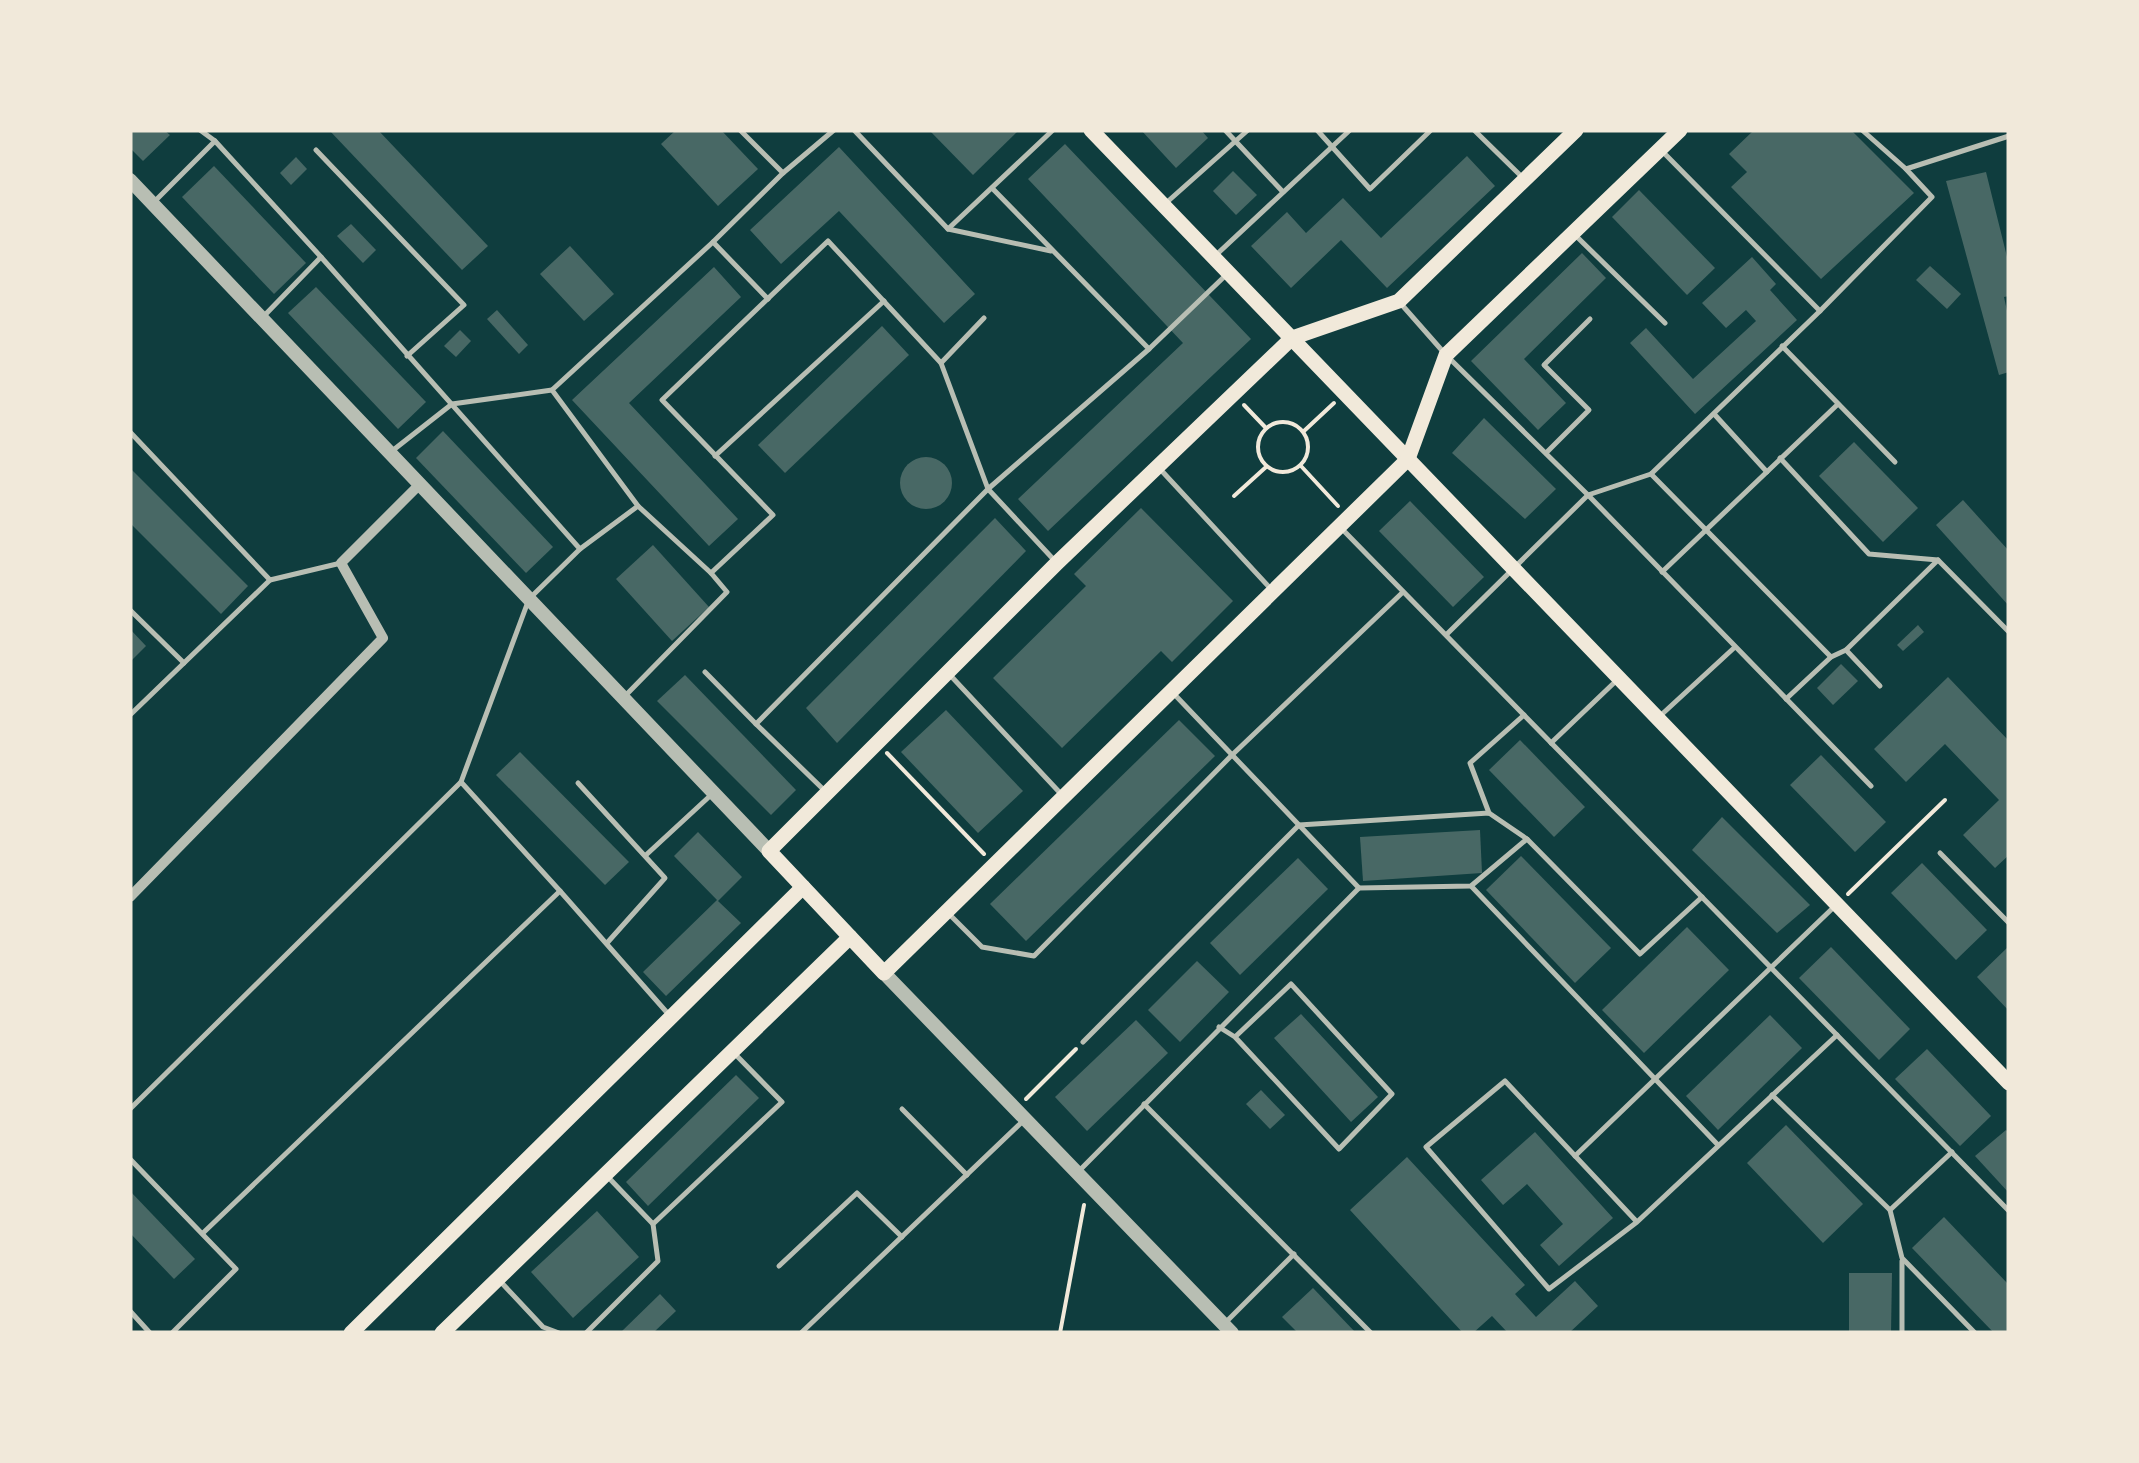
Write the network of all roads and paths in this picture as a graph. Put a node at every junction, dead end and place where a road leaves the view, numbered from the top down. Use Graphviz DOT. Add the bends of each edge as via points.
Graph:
graph roads {
  1 [pos="200,130"];
  2 [pos="740,130"];
  3 [pos="834,130"];
  4 [pos="854,130"];
  5 [pos="1053,130"];
  6 [pos="1090,130"];
  7 [pos="1225,130"];
  8 [pos="1248,130"];
  9 [pos="1316,130"];
  10 [pos="1350,130"];
  11 [pos="1432,130"];
  12 [pos="1474,130"];
  13 [pos="1576,130"];
  14 [pos="1680,130"];
  15 [pos="1862,130"];
  16 [pos="2009,136"];
  17 [pos="215,141"];
  18 [pos="1236,141"];
  19 [pos="1331,147"];
  20 [pos="1660,149"];
  21 [pos="316,150"];
  22 [pos="1906,168"];
  23 [pos="783,173"];
  24 [pos="130,180"];
  25 [pos="1524,180"];
  26 [pos="992,188"];
  27 [pos="1283,192"];
  28 [pos="152,203"];
  29 [pos="1163,205"];
  30 [pos="948,229"];
  31 [pos="1573,233"];
  32 [pos="713,242"];
  33 [pos="1052,251"];
  34 [pos="1214,257"];
  35 [pos="321,258"];
  36 [pos="1229,273"];
  37 [pos="768,299"];
  38 [pos="884,301"];
  39 [pos="1399,301"];
  40 [pos="1820,311"];
  41 [pos="262,318"];
  42 [pos="984,318"];
  43 [pos="1590,319"];
  44 [pos="1664,323"];
  45 [pos="1292,338"];
  46 [pos="1782,346"];
  47 [pos="1149,349"];
  48 [pos="1446,355"];
  49 [pos="407,356"];
  50 [pos="941,363"];
  51 [pos="552,390"];
  52 [pos="1345,393"];
  53 [pos="1234,394"];
  54 [pos="452,404"];
  55 [pos="1837,405"];
  56 [pos="1714,415"];
  57 [pos="1266,428"];
  58 [pos="130,432"];
  59 [pos="1303,432"];
  60 [pos="390,452"];
  61 [pos="1546,453"];
  62 [pos="716,456"];
  63 [pos="1780,458"];
  64 [pos="1408,459"];
  65 [pos="1895,462"];
  66 [pos="1157,466"];
  67 [pos="1266,466"];
  68 [pos="1300,466"];
  69 [pos="1767,472"];
  70 [pos="1651,474"];
  71 [pos="420,484"];
  72 [pos="988,488"];
  73 [pos="1588,495"];
  74 [pos="1234,496"];
  75 [pos="638,506"];
  76 [pos="1344,522"];
  77 [pos="1708,529"];
  78 [pos="580,549"];
  79 [pos="1938,560"];
  80 [pos="341,562"];
  81 [pos="1057,563"];
  82 [pos="1512,567"];
  83 [pos="711,573"];
  84 [pos="1662,573"];
  85 [pos="270,580"];
  86 [pos="1274,591"];
  87 [pos="1403,592"];
  88 [pos="529,599"];
  89 [pos="130,610"];
  90 [pos="2009,632"];
  91 [pos="1447,634"];
  92 [pos="1735,647"];
  93 [pos="1846,650"];
  94 [pos="1831,657"];
  95 [pos="184,663"];
  96 [pos="705,672"];
  97 [pos="948,674"];
  98 [pos="1619,678"];
  99 [pos="1880,686"];
  100 [pos="1172,692"];
  101 [pos="623,698"];
  102 [pos="1786,699"];
  103 [pos="130,715"];
  104 [pos="1524,715"];
  105 [pos="1658,718"];
  106 [pos="756,724"];
  107 [pos="878,743"];
  108 [pos="1551,743"];
  109 [pos="1232,755"];
  110 [pos="462,782"];
  111 [pos="578,783"];
  112 [pos="1871,786"];
  113 [pos="714,793"];
  114 [pos="827,793"];
  115 [pos="1064,798"];
  116 [pos="1945,800"];
  117 [pos="1489,813"];
  118 [pos="1300,825"];
  119 [pos="1527,839"];
  120 [pos="769,851"];
  121 [pos="1940,852"];
  122 [pos="646,855"];
  123 [pos="994,865"];
  124 [pos="1471,886"];
  125 [pos="803,887"];
  126 [pos="1359,888"];
  127 [pos="560,891"];
  128 [pos="131,894"];
  129 [pos="1702,897"];
  130 [pos="1837,904"];
  131 [pos="947,912"];
  132 [pos="2009,923"];
  133 [pos="850,936"];
  134 [pos="606,943"];
  135 [pos="1771,967"];
  136 [pos="884,973"];
  137 [pos="672,1018"];
  138 [pos="1218,1027"];
  139 [pos="1837,1034"];
  140 [pos="1235,1037"];
  141 [pos="1083,1042"];
  142 [pos="732,1051"];
  143 [pos="1657,1080"];
  144 [pos="2009,1084"];
  145 [pos="1772,1095"];
  146 [pos="1144,1104"];
  147 [pos="130,1109"];
  148 [pos="902,1109"];
  149 [pos="1021,1114"];
  150 [pos="1718,1145"];
  151 [pos="1952,1152"];
  152 [pos="1575,1156"];
  153 [pos="130,1159"];
  154 [pos="605,1174"];
  155 [pos="967,1175"];
  156 [pos="1082,1178"];
  157 [pos="1890,1210"];
  158 [pos="2009,1210"];
  159 [pos="1637,1222"];
  160 [pos="653,1224"];
  161 [pos="203,1233"];
  162 [pos="902,1238"];
  163 [pos="1294,1254"];
  164 [pos="1902,1258"];
  165 [pos="778,1266"];
  166 [pos="498,1278"];
  167 [pos="130,1311"];
  168 [pos="1227,1329"];
  169 [pos="150,1333"];
  170 [pos="172,1333"];
  171 [pos="350,1333"];
  172 [pos="442,1333"];
  173 [pos="560,1333"];
  174 [pos="586,1333"];
  175 [pos="802,1333"];
  176 [pos="1060,1333"];
  177 [pos="1371,1333"];
  178 [pos="1902,1333"];
  179 [pos="1975,1333"];
  1 -- 17 [label="lane"];
  2 -- 23 [label="lane"];
  3 -- 23 [label="lane"];
  4 -- 30 [label="lane"];
  5 -- 26 [label="lane"];
  6 -- 29 [label="main road"];
  7 -- 18 [label="lane"];
  8 -- 18 [label="lane"];
  9 -- 19 [label="lane"];
  10 -- 19 [label="lane"];
  11 -- 19 [label="lane" via="1370,189"];
  12 -- 25 [label="lane"];
  13 -- 25 [label="main road"];
  14 -- 20 [label="main road"];
  15 -- 22 [label="lane"];
  16 -- 22 [label="lane"];
  17 -- 28 [label="lane"];
  17 -- 35 [label="lane"];
  18 -- 27 [label="lane"];
  18 -- 29 [label="lane"];
  19 -- 27 [label="lane"];
  20 -- 31 [label="main road"];
  20 -- 40 [label="lane"];
  21 -- 49 [label="lane" via="464,305"];
  22 -- 40 [label="lane" via="1932,197"];
  23 -- 32 [label="lane"];
  24 -- 28 [label="street"];
  25 -- 39 [label="main road"];
  26 -- 30 [label="lane"];
  26 -- 33 [label="lane"];
  27 -- 34 [label="lane"];
  28 -- 41 [label="street"];
  29 -- 34 [label="main road"];
  30 -- 33 [label="lane"];
  31 -- 44 [label="lane"];
  31 -- 48 [label="main road"];
  32 -- 37 [label="lane"];
  32 -- 51 [label="lane"];
  33 -- 47 [label="lane"];
  34 -- 36 [label="main road"];
  35 -- 41 [label="lane"];
  35 -- 49 [label="lane"];
  36 -- 45 [label="main road"];
  36 -- 47 [label="lane"];
  37 -- 38 [label="lane" via="828,241"];
  37 -- 62 [label="lane" via="662,400"];
  38 -- 50 [label="lane"];
  38 -- 62 [label="lane"];
  39 -- 45 [label="main road"];
  39 -- 48 [label="lane"];
  40 -- 46 [label="lane"];
  41 -- 60 [label="street"];
  42 -- 50 [label="lane"];
  43 -- 61 [label="lane" via="1544,365 1589,410"];
  45 -- 52 [label="main road"];
  45 -- 53 [label="main road"];
  46 -- 55 [label="lane"];
  46 -- 56 [label="lane"];
  47 -- 72 [label="lane"];
  48 -- 61 [label="lane"];
  48 -- 64 [label="main road"];
  49 -- 54 [label="lane"];
  50 -- 72 [label="lane"];
  51 -- 54 [label="lane"];
  51 -- 75 [label="lane"];
  52 -- 59 [label="path"];
  52 -- 64 [label="main road"];
  53 -- 57 [label="path"];
  53 -- 66 [label="main road"];
  54 -- 60 [label="lane"];
  54 -- 78 [label="lane"];
  55 -- 63 [label="lane"];
  55 -- 65 [label="lane"];
  56 -- 69 [label="lane"];
  56 -- 70 [label="lane"];
  57 -- 59 [label="path" via="1282,422"];
  57 -- 67 [label="path" via="1258,448"];
  58 -- 85 [label="lane"];
  59 -- 68 [label="path" via="1308,447"];
  60 -- 71 [label="street"];
  61 -- 73 [label="lane"];
  62 -- 83 [label="lane" via="773,515"];
  63 -- 69 [label="lane"];
  63 -- 79 [label="lane" via="1869,554"];
  64 -- 76 [label="main road"];
  64 -- 82 [label="main road"];
  66 -- 81 [label="main road"];
  66 -- 86 [label="lane"];
  67 -- 68 [label="path" via="1284,472"];
  67 -- 74 [label="path"];
  68 -- 76 [label="path"];
  69 -- 77 [label="lane"];
  70 -- 73 [label="lane"];
  70 -- 77 [label="lane"];
  71 -- 80 [label="street"];
  71 -- 88 [label="street"];
  72 -- 81 [label="lane"];
  72 -- 106 [label="lane"];
  73 -- 82 [label="lane"];
  73 -- 84 [label="lane"];
  75 -- 78 [label="lane"];
  75 -- 83 [label="lane"];
  76 -- 86 [label="main road"];
  76 -- 87 [label="lane"];
  77 -- 84 [label="lane"];
  77 -- 94 [label="lane"];
  78 -- 88 [label="lane"];
  79 -- 90 [label="lane"];
  79 -- 93 [label="lane"];
  80 -- 85 [label="lane"];
  80 -- 128 [label="street" via="383,638"];
  81 -- 97 [label="main road"];
  82 -- 91 [label="lane"];
  82 -- 98 [label="main road"];
  83 -- 101 [label="lane" via="727,592"];
  84 -- 92 [label="lane"];
  85 -- 95 [label="lane"];
  86 -- 100 [label="main road"];
  87 -- 91 [label="lane"];
  87 -- 109 [label="lane"];
  88 -- 101 [label="street"];
  88 -- 110 [label="lane"];
  89 -- 95 [label="lane"];
  91 -- 104 [label="lane"];
  92 -- 102 [label="lane"];
  92 -- 105 [label="lane"];
  93 -- 94 [label="lane"];
  93 -- 99 [label="lane"];
  94 -- 102 [label="lane"];
  95 -- 103 [label="lane"];
  96 -- 106 [label="lane"];
  97 -- 107 [label="main road"];
  97 -- 115 [label="lane"];
  98 -- 105 [label="main road"];
  98 -- 108 [label="lane"];
  100 -- 109 [label="lane"];
  100 -- 115 [label="main road"];
  101 -- 113 [label="street"];
  102 -- 112 [label="lane"];
  104 -- 108 [label="lane"];
  104 -- 117 [label="lane" via="1470,763"];
  105 -- 130 [label="main road"];
  106 -- 114 [label="lane"];
  107 -- 114 [label="main road"];
  107 -- 123 [label="path"];
  108 -- 129 [label="lane"];
  109 -- 118 [label="lane"];
  109 -- 131 [label="lane" via="1034,956 982,947"];
  110 -- 127 [label="lane"];
  110 -- 147 [label="lane"];
  111 -- 122 [label="lane"];
  113 -- 120 [label="street"];
  113 -- 122 [label="lane"];
  114 -- 120 [label="main road"];
  115 -- 123 [label="main road"];
  116 -- 130 [label="path"];
  117 -- 118 [label="lane"];
  117 -- 119 [label="lane"];
  118 -- 126 [label="lane"];
  118 -- 141 [label="lane"];
  119 -- 124 [label="lane"];
  119 -- 129 [label="lane" via="1640,954"];
  120 -- 125 [label="main road"];
  121 -- 132 [label="lane"];
  122 -- 134 [label="lane" via="665,878"];
  123 -- 131 [label="main road"];
  124 -- 126 [label="lane"];
  124 -- 143 [label="lane"];
  125 -- 133 [label="main road"];
  125 -- 137 [label="main road"];
  126 -- 138 [label="lane"];
  127 -- 134 [label="lane"];
  127 -- 161 [label="lane"];
  129 -- 135 [label="lane"];
  130 -- 135 [label="lane"];
  130 -- 144 [label="main road"];
  131 -- 136 [label="main road"];
  133 -- 136 [label="main road"];
  133 -- 142 [label="main road"];
  134 -- 137 [label="lane"];
  135 -- 139 [label="lane"];
  135 -- 143 [label="lane"];
  136 -- 149 [label="street"];
  137 -- 171 [label="main road"];
  138 -- 140 [label="lane"];
  138 -- 146 [label="lane"];
  139 -- 145 [label="lane"];
  139 -- 151 [label="lane"];
  140 -- 140 [label="lane" via="1339,1149 1392,1094 1291,984"];
  141 -- 149 [label="path"];
  142 -- 154 [label="main road"];
  142 -- 160 [label="lane" via="782,1102"];
  143 -- 150 [label="lane"];
  143 -- 152 [label="lane"];
  145 -- 150 [label="lane"];
  145 -- 157 [label="lane"];
  146 -- 156 [label="lane"];
  146 -- 163 [label="lane"];
  148 -- 155 [label="lane"];
  149 -- 155 [label="lane"];
  149 -- 156 [label="street"];
  150 -- 159 [label="lane"];
  151 -- 157 [label="lane"];
  151 -- 158 [label="lane"];
  152 -- 159 [label="lane"];
  152 -- 159 [label="lane" via="1504,1081 1426,1148 1549,1288"];
  153 -- 161 [label="lane"];
  154 -- 160 [label="lane"];
  154 -- 166 [label="main road"];
  155 -- 162 [label="lane"];
  156 -- 168 [label="street"];
  156 -- 176 [label="path"];
  157 -- 164 [label="lane"];
  160 -- 174 [label="lane" via="658,1261"];
  161 -- 170 [label="lane" via="236,1269"];
  162 -- 165 [label="lane" via="858,1193"];
  162 -- 175 [label="lane"];
  163 -- 168 [label="lane"];
  163 -- 177 [label="lane"];
  164 -- 178 [label="lane"];
  164 -- 179 [label="lane"];
  166 -- 172 [label="main road"];
  166 -- 173 [label="lane" via="543,1327"];
  167 -- 169 [label="lane"];
}
